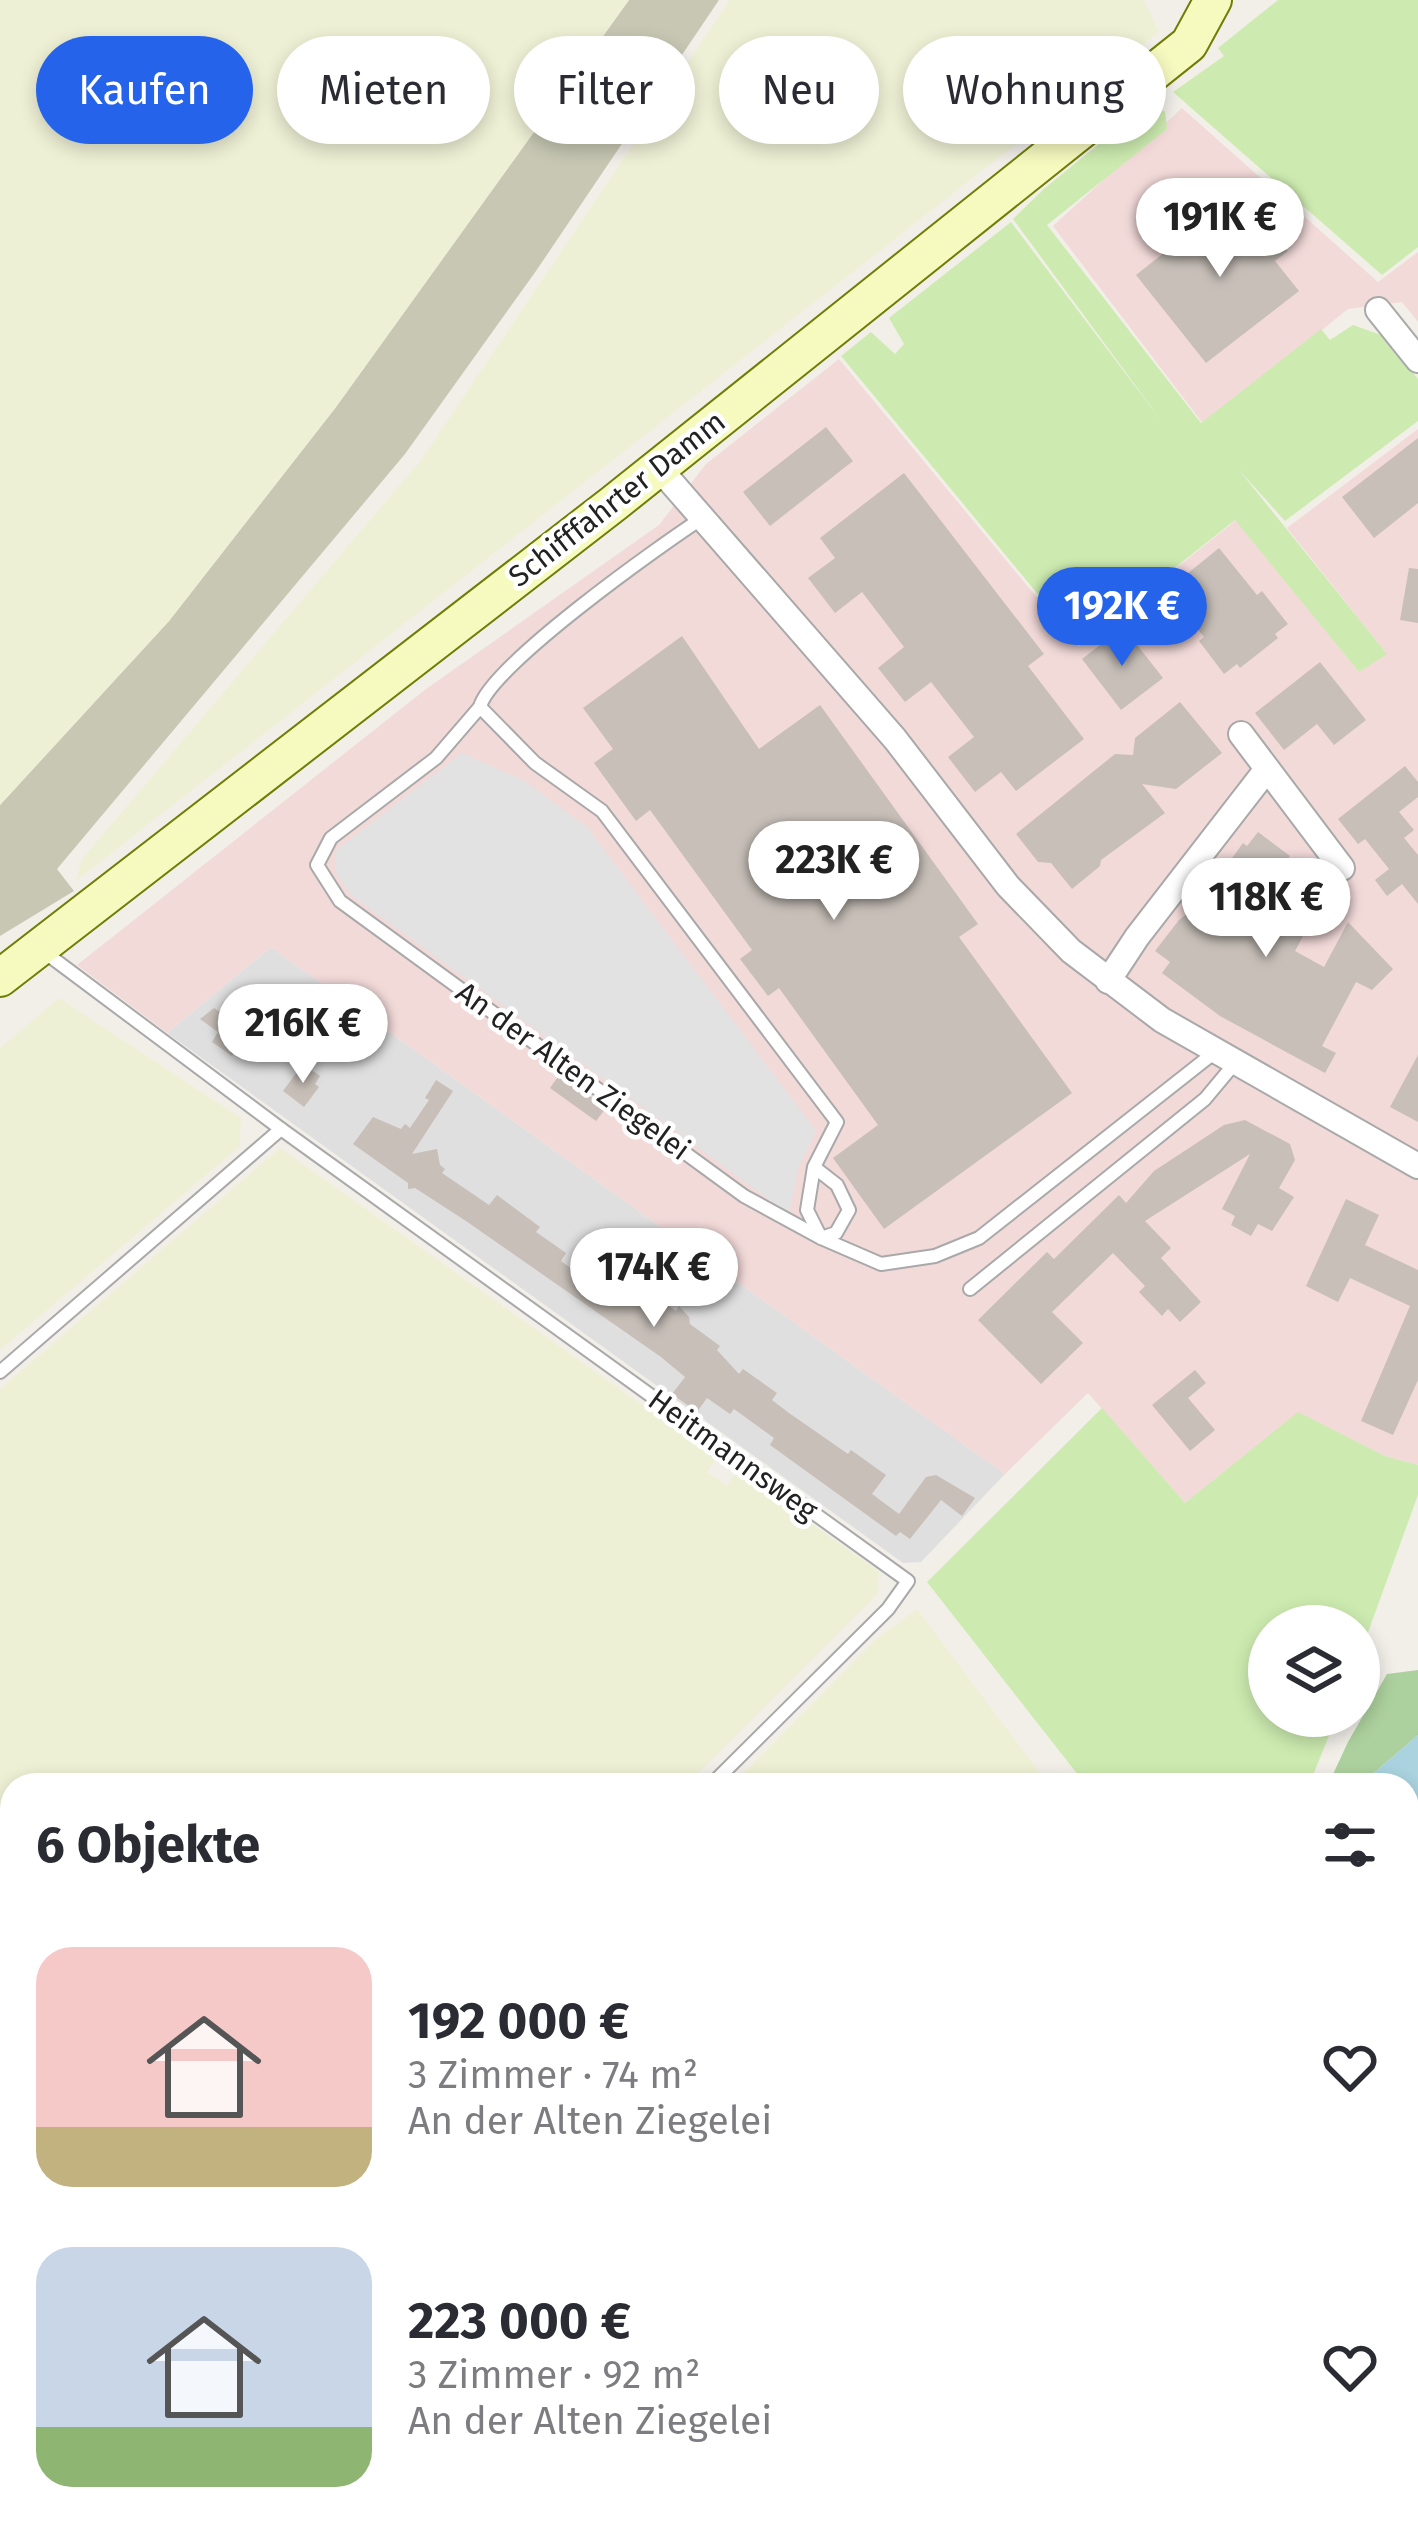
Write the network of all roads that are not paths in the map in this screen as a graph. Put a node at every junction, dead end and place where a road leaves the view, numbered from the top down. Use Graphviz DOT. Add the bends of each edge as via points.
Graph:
graph roads {
  1 [pos="1213,0"];
  2 [pos="1378,310"];
  3 [pos="1418,360"];
  4 [pos="658,467"];
  5 [pos="704,518"];
  6 [pos="480,707"];
  7 [pos="1241,734"];
  8 [pos="1267,769"];
  9 [pos="1342,868"];
  10 [pos="38,948"];
  11 [pos="0,978"];
  12 [pos="1108,981"];
  13 [pos="1225,1057"];
  14 [pos="281,1129"];
  15 [pos="1418,1166"];
  16 [pos="814,1167"];
  17 [pos="821,1238"];
  18 [pos="970,1289"];
  19 [pos="0,1372"];
  20 [pos="723,1773"];
  1 -- 4 [label="main road, Schifffahrter Damm" via="1190,44"];
  2 -- 3 [label="street"];
  4 -- 5 [label="street"];
  4 -- 10 [label="main road, Schifffahrter Damm"];
  5 -- 6 [label="lane" via="520,658"];
  5 -- 12 [label="street" via="895,739 1008,886"];
  6 -- 16 [label="lane" via="535,763 602,812 836,1122"];
  6 -- 17 [label="lane, An der Alten Ziegelei" via="436,758 332,838 317,865 340,901 744,1196"];
  7 -- 8 [label="street"];
  8 -- 9 [label="street"];
  8 -- 12 [label="street"];
  10 -- 11 [label="main road, Schifffahrter Damm"];
  10 -- 14 [label="lane, Heitmannsweg"];
  12 -- 13 [label="street"];
  13 -- 15 [label="street"];
  13 -- 17 [label="lane, An der Alten Ziegelei" via="979,1238 935,1256 881,1264"];
  13 -- 18 [label="lane" via="1205,1099"];
  14 -- 19 [label="lane"];
  14 -- 20 [label="lane, Heitmannsweg" via="908,1581"];
  16 -- 17 [label="lane" via="807,1210"];
  16 -- 17 [label="lane" via="849,1210 836,1233"];
}
